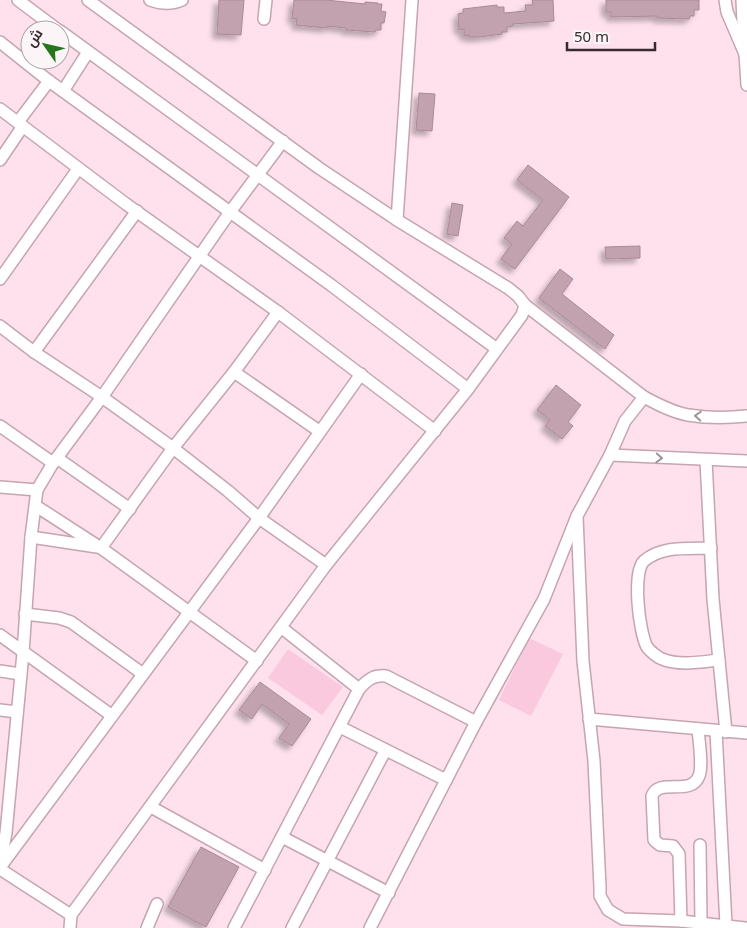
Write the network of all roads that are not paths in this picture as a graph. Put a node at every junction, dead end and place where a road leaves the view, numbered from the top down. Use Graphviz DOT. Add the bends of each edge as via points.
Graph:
graph roads {
  1 [pos="18,0"];
  2 [pos="88,0"];
  3 [pos="150,0"];
  4 [pos="182,0"];
  5 [pos="266,0"];
  6 [pos="412,0"];
  7 [pos="725,0"];
  8 [pos="742,0"];
  9 [pos="264,19"];
  10 [pos="44,20"];
  11 [pos="70,39"];
  12 [pos="0,42"];
  13 [pos="88,52"];
  14 [pos="746,54"];
  15 [pos="49,81"];
  16 [pos="747,85"];
  17 [pos="63,91"];
  18 [pos="0,109"];
  19 [pos="20,124"];
  20 [pos="283,142"];
  21 [pos="0,160"];
  22 [pos="78,168"];
  23 [pos="257,175"];
  24 [pos="137,211"];
  25 [pos="230,212"];
  26 [pos="397,220"];
  27 [pos="199,258"];
  28 [pos="0,279"];
  29 [pos="525,305"];
  30 [pos="278,312"];
  31 [pos="1,327"];
  32 [pos="497,349"];
  33 [pos="34,352"];
  34 [pos="234,372"];
  35 [pos="361,374"];
  36 [pos="468,389"];
  37 [pos="102,397"];
  38 [pos="644,397"];
  39 [pos="747,416"];
  40 [pos="0,426"];
  41 [pos="320,431"];
  42 [pos="435,431"];
  43 [pos="173,448"];
  44 [pos="610,455"];
  45 [pos="55,460"];
  46 [pos="706,460"];
  47 [pos="747,461"];
  48 [pos="0,487"];
  49 [pos="37,490"];
  50 [pos="36,506"];
  51 [pos="130,509"];
  52 [pos="577,516"];
  53 [pos="259,518"];
  54 [pos="31,537"];
  55 [pos="101,548"];
  56 [pos="711,548"];
  57 [pos="326,565"];
  58 [pos="188,612"];
  59 [pos="25,614"];
  60 [pos="282,628"];
  61 [pos="0,635"];
  62 [pos="23,652"];
  63 [pos="719,660"];
  64 [pos="257,661"];
  65 [pos="0,671"];
  66 [pos="20,674"];
  67 [pos="143,674"];
  68 [pos="359,689"];
  69 [pos="0,710"];
  70 [pos="17,712"];
  71 [pos="111,715"];
  72 [pos="590,719"];
  73 [pos="476,722"];
  74 [pos="340,727"];
  75 [pos="698,729"];
  76 [pos="721,732"];
  77 [pos="747,733"];
  78 [pos="385,751"];
  79 [pos="446,780"];
  80 [pos="151,807"];
  81 [pos="282,838"];
  82 [pos="700,845"];
  83 [pos="328,862"];
  84 [pos="0,867"];
  85 [pos="265,870"];
  86 [pos="389,893"];
  87 [pos="157,904"];
  88 [pos="71,915"];
  89 [pos="681,921"];
  90 [pos="701,923"];
  91 [pos="726,925"];
  92 [pos="70,928"];
  93 [pos="147,928"];
  94 [pos="234,928"];
  95 [pos="292,928"];
  96 [pos="370,928"];
  97 [pos="745,928"];
  1 -- 10 [label="street"];
  2 -- 20 [label="street"];
  3 -- 4 [label="street" via="174,4"];
  5 -- 9 [label="street"];
  6 -- 26 [label="street"];
  7 -- 14 [label="street"];
  8 -- 14 [label="street"];
  11 -- 13 [label="street"];
  12 -- 15 [label="street"];
  13 -- 17 [label="street"];
  13 -- 23 [label="street"];
  14 -- 16 [label="street"];
  15 -- 17 [label="street"];
  15 -- 19 [label="street"];
  17 -- 25 [label="street"];
  18 -- 19 [label="street"];
  19 -- 21 [label="street"];
  19 -- 22 [label="street"];
  20 -- 23 [label="street"];
  20 -- 26 [label="street"];
  22 -- 24 [label="street"];
  22 -- 28 [label="street"];
  23 -- 25 [label="street"];
  23 -- 32 [label="street"];
  24 -- 27 [label="street"];
  24 -- 33 [label="street"];
  25 -- 27 [label="street"];
  25 -- 36 [label="street"];
  26 -- 29 [label="street" via="508,288"];
  27 -- 30 [label="street"];
  27 -- 37 [label="street"];
  29 -- 32 [label="street" via="522,315"];
  29 -- 38 [label="street"];
  30 -- 34 [label="street"];
  30 -- 35 [label="street"];
  31 -- 33 [label="street"];
  32 -- 36 [label="street"];
  33 -- 37 [label="street"];
  34 -- 41 [label="street"];
  34 -- 43 [label="street"];
  35 -- 41 [label="street"];
  35 -- 42 [label="street"];
  36 -- 42 [label="street"];
  37 -- 43 [label="street"];
  37 -- 45 [label="street"];
  39 -- 38 [label="street, one-way" via="687,415"];
  38 -- 44 [label="street" via="625,421"];
  40 -- 45 [label="street"];
  41 -- 53 [label="street"];
  42 -- 57 [label="street"];
  43 -- 51 [label="street"];
  43 -- 53 [label="street"];
  44 -- 46 [label="street, one-way"];
  44 -- 52 [label="street"];
  45 -- 49 [label="street"];
  45 -- 51 [label="street"];
  46 -- 47 [label="street"];
  46 -- 56 [label="street"];
  48 -- 49 [label="street"];
  49 -- 50 [label="street"];
  50 -- 54 [label="street"];
  50 -- 55 [label="street"];
  51 -- 55 [label="street"];
  52 -- 72 [label="street" via="583,661"];
  52 -- 73 [label="street" via="544,599"];
  53 -- 57 [label="street"];
  53 -- 58 [label="street"];
  54 -- 55 [label="street"];
  54 -- 59 [label="street"];
  55 -- 58 [label="street"];
  56 -- 63 [label="street"];
  56 -- 63 [label="street" via="663,550 643,562 638,573 640,627 648,648 661,659 677,662"];
  57 -- 60 [label="street"];
  58 -- 64 [label="street"];
  58 -- 67 [label="street"];
  59 -- 62 [label="street"];
  59 -- 67 [label="street" via="71,622"];
  60 -- 64 [label="street"];
  60 -- 68 [label="street"];
  61 -- 62 [label="street"];
  62 -- 66 [label="street"];
  62 -- 71 [label="street"];
  63 -- 76 [label="street"];
  64 -- 80 [label="street"];
  65 -- 66 [label="street"];
  66 -- 70 [label="street"];
  67 -- 71 [label="street"];
  68 -- 73 [label="street" via="376,675 386,676"];
  68 -- 74 [label="street"];
  69 -- 70 [label="street"];
  70 -- 84 [label="street"];
  71 -- 84 [label="street"];
  72 -- 75 [label="street"];
  72 -- 89 [label="street" via="600,887 604,904 624,919"];
  73 -- 79 [label="street"];
  74 -- 78 [label="street"];
  74 -- 81 [label="street"];
  75 -- 76 [label="street"];
  75 -- 89 [label="street" via="698,779 688,786 657,789 652,796 654,840 660,845 673,846 679,854"];
  76 -- 77 [label="street"];
  76 -- 91 [label="street"];
  78 -- 79 [label="street"];
  78 -- 83 [label="street"];
  79 -- 86 [label="street"];
  80 -- 85 [label="street"];
  80 -- 88 [label="street"];
  81 -- 83 [label="street"];
  81 -- 85 [label="street"];
  82 -- 90 [label="street"];
  83 -- 86 [label="street"];
  83 -- 95 [label="street"];
  84 -- 88 [label="street"];
  85 -- 94 [label="street"];
  86 -- 96 [label="street"];
  87 -- 93 [label="street"];
  88 -- 92 [label="street"];
  89 -- 90 [label="street"];
  90 -- 91 [label="street"];
  91 -- 97 [label="street"];
}
